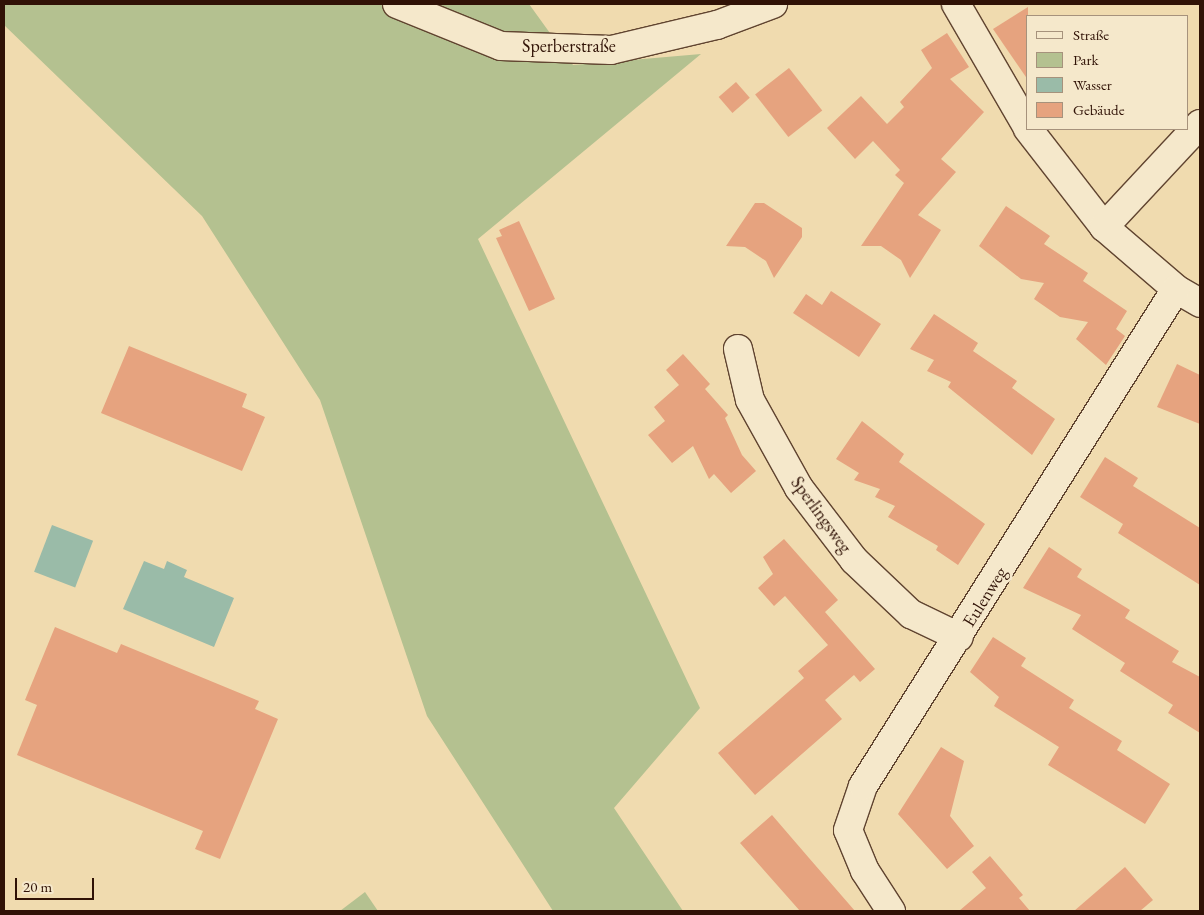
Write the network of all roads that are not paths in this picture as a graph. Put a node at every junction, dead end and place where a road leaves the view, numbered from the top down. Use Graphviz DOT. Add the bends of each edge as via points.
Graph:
graph roads {
  1 [pos="397,4"];
  2 [pos="774,4"];
  3 [pos="956,4"];
  4 [pos="1200,124"];
  5 [pos="1026,125"];
  6 [pos="1030,130"];
  7 [pos="1104,227"];
  8 [pos="1176,289"];
  9 [pos="1200,303"];
  10 [pos="738,349"];
  11 [pos="959,637"];
  12 [pos="890,911"];
  1 -- 2 [label="street, Sperberstraße" via="501,46 611,50 717,24"];
  3 -- 5 [label="street"];
  4 -- 7 [label="street"];
  6 -- 7 [label="street"];
  7 -- 8 [label="street"];
  8 -- 9 [label="street"];
  8 -- 11 [label="street, Eulenweg"];
  10 -- 11 [label="street, Sperlingsweg" via="750,400 799,488 854,560 911,614"];
  11 -- 12 [label="street, Eulenweg" via="863,786 848,830 865,871"];
}
